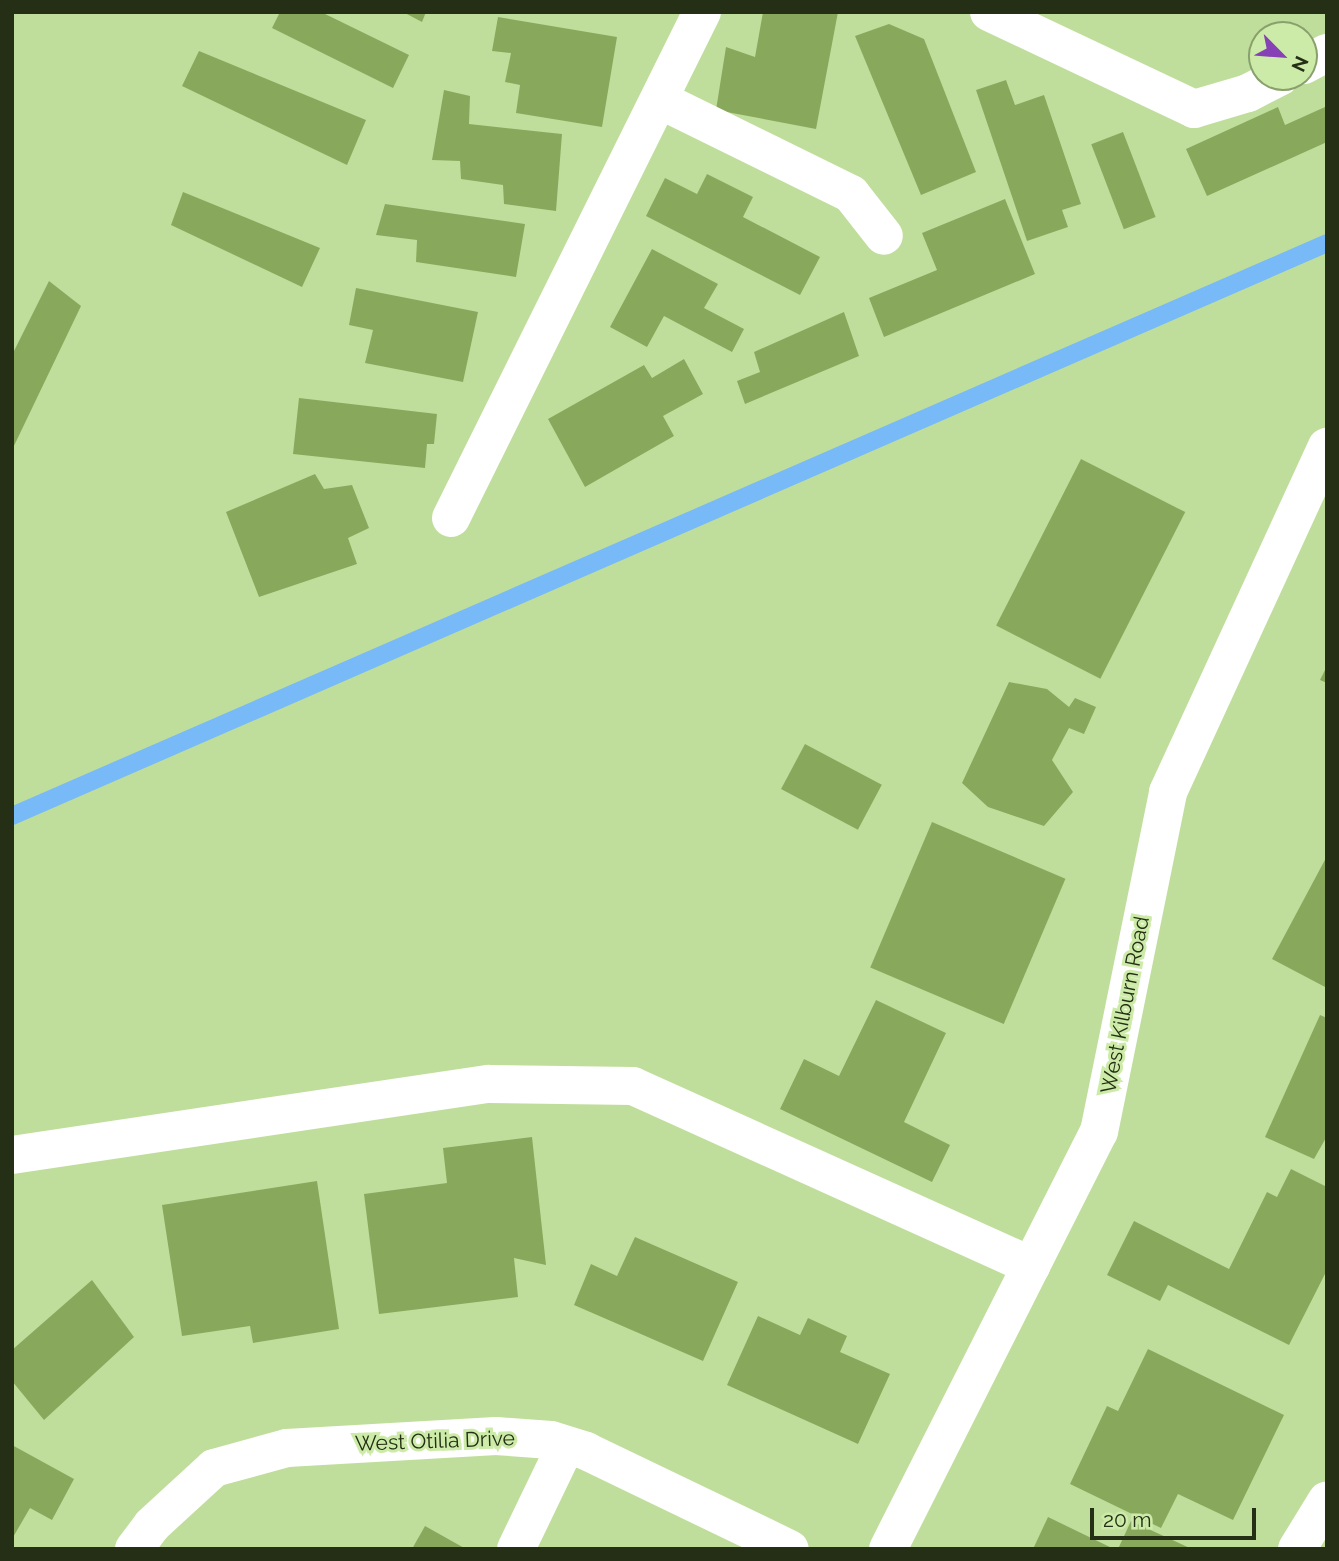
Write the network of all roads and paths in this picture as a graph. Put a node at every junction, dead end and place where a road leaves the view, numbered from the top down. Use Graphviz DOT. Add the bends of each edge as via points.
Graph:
graph roads {
  1 [pos="702,12"];
  2 [pos="989,12"];
  3 [pos="1252,91"];
  4 [pos="660,100"];
  5 [pos="884,236"];
  6 [pos="1327,447"];
  7 [pos="451,518"];
  8 [pos="12,1155"];
  9 [pos="1031,1266"];
  10 [pos="566,1445"];
  11 [pos="1327,1500"];
  12 [pos="134,1549"];
  13 [pos="516,1549"];
  14 [pos="790,1549"];
  15 [pos="888,1549"];
  16 [pos="1297,1549"];
  1 -- 4 [label="street"];
  2 -- 3 [label="street" via="1194,109"];
  4 -- 5 [label="street" via="851,194"];
  4 -- 7 [label="street"];
  6 -- 9 [label="street, West Kilburn Road" via="1168,792 1099,1132"];
  8 -- 9 [label="street" via="489,1084 633,1086"];
  9 -- 15 [label="street, West Kilburn Road"];
  10 -- 12 [label="street, West Otilia Drive" via="496,1436 287,1448 214,1468 152,1525"];
  10 -- 13 [label="street"];
  10 -- 14 [label="street, West Otilia Drive"];
  11 -- 16 [label="street"];
}
